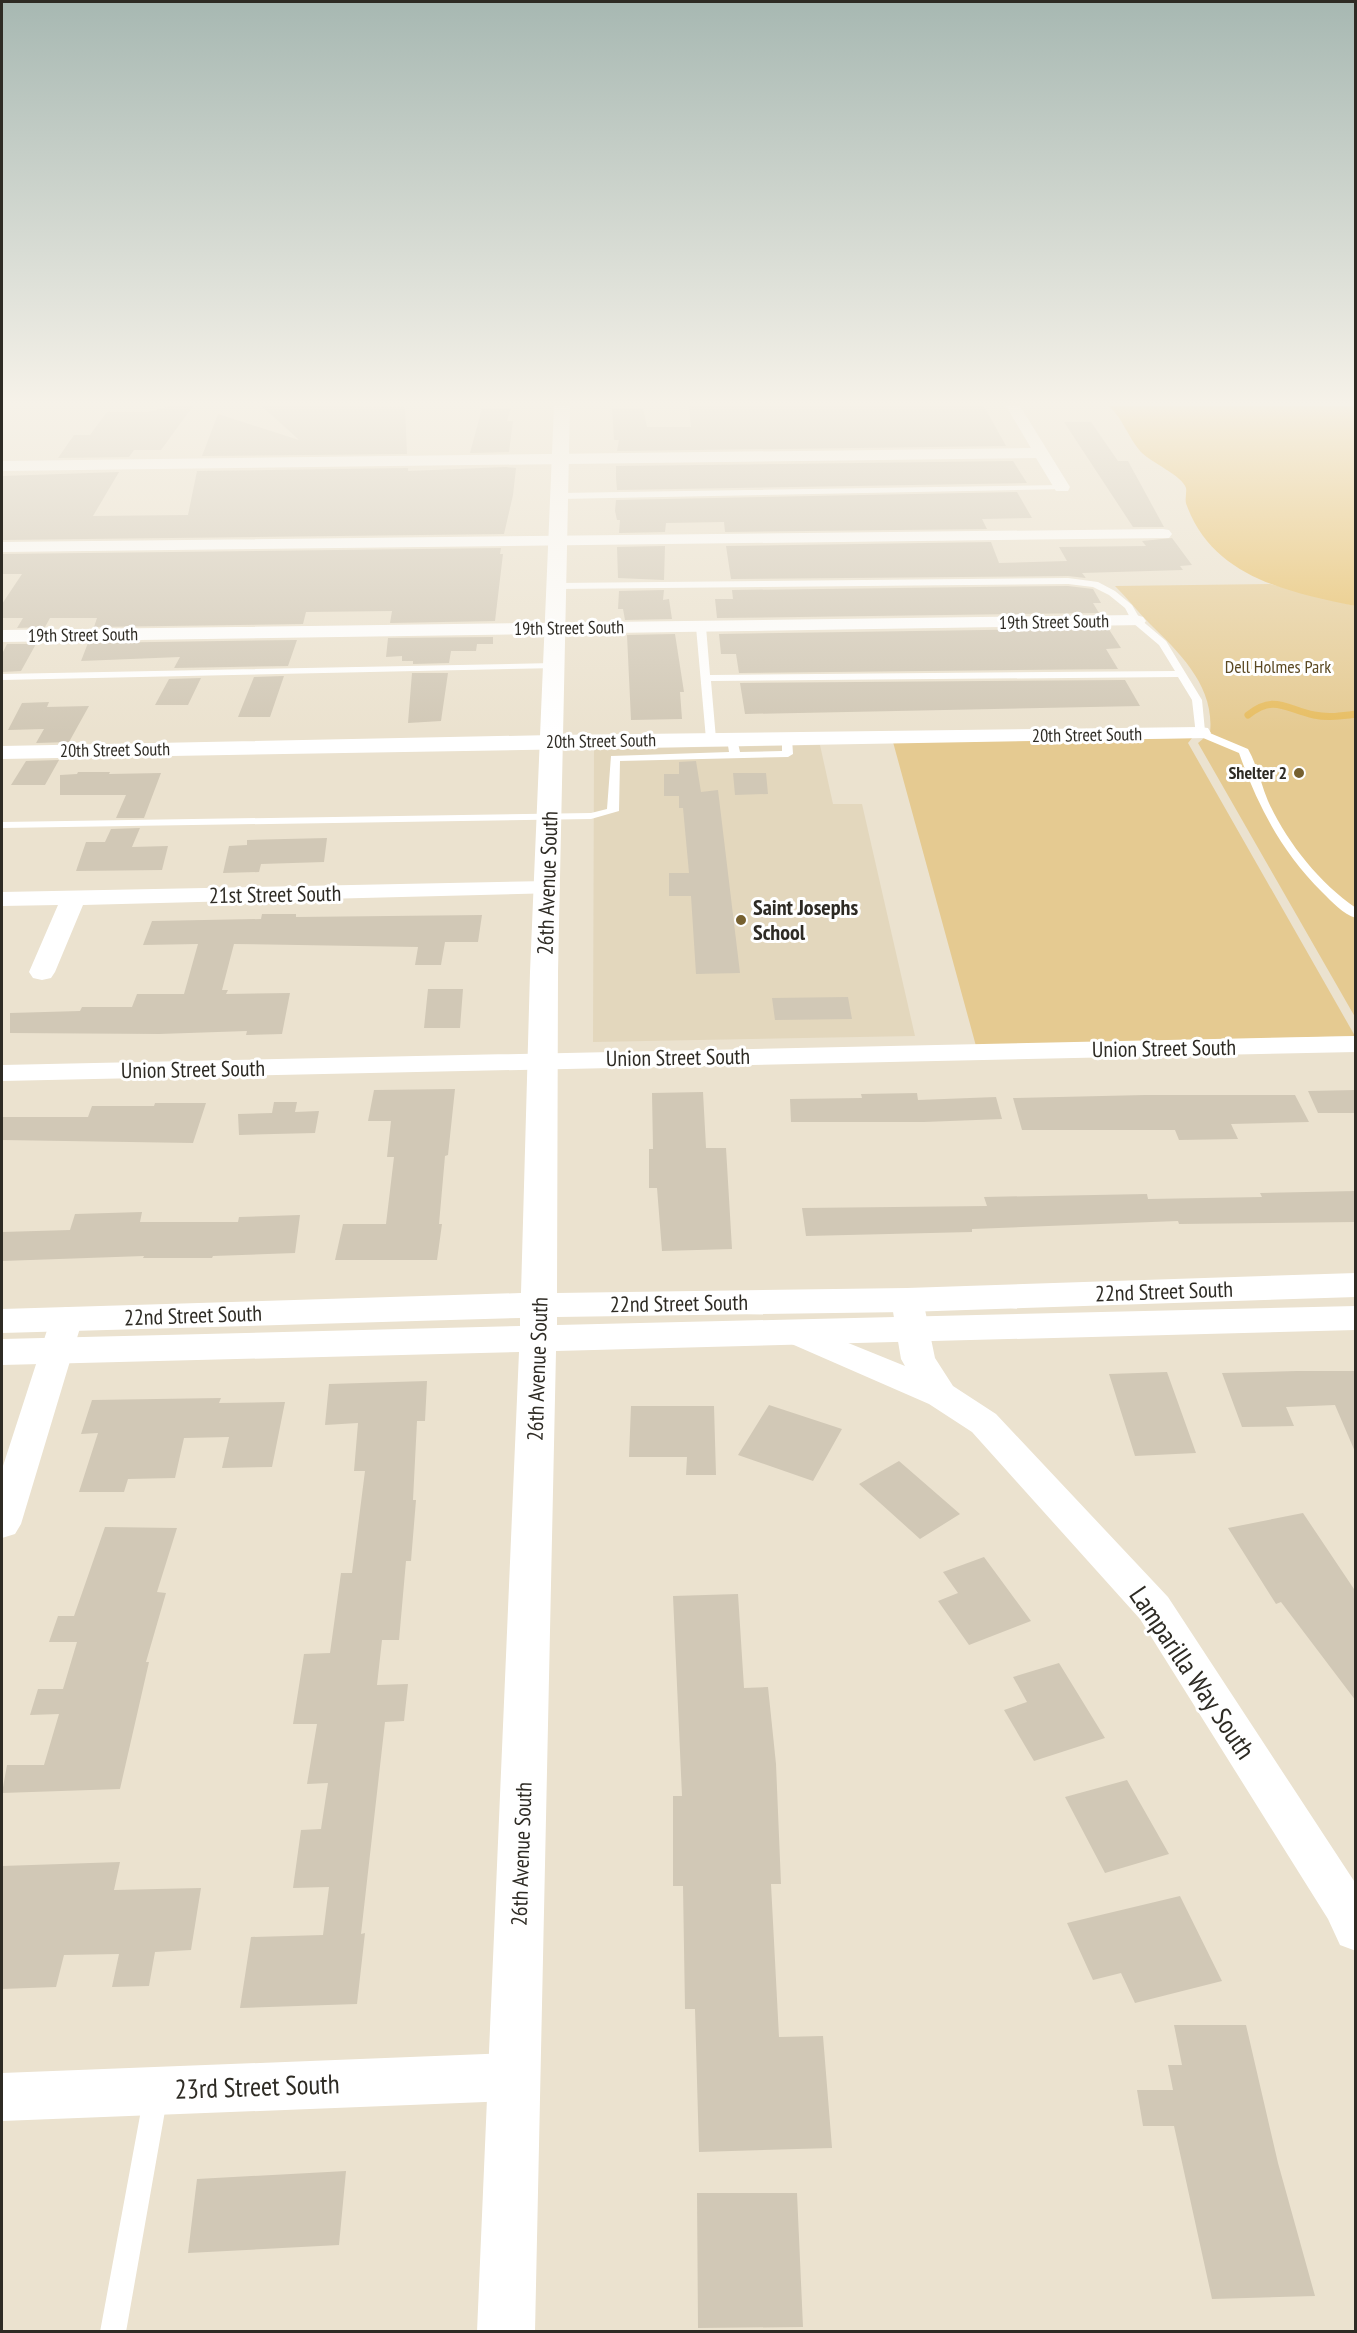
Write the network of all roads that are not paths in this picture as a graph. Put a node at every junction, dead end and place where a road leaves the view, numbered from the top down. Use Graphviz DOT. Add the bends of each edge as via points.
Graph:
graph roads {
  1 [pos="559,515"];
  2 [pos="1163,534"];
  3 [pos="558,540"];
  4 [pos="2,548"];
  5 [pos="557,586"];
  6 [pos="1136,621"];
  7 [pos="701,627"];
  8 [pos="556,628"];
  9 [pos="2,636"];
  10 [pos="554,666"];
  11 [pos="1182,674"];
  12 [pos="2,677"];
  13 [pos="705,678"];
  14 [pos="1200,733"];
  15 [pos="711,740"];
  16 [pos="552,741"];
  17 [pos="734,747"];
  18 [pos="615,749"];
  19 [pos="2,753"];
  20 [pos="548,817"];
  21 [pos="2,825"];
  22 [pos="548,888"];
  23 [pos="73,898"];
  24 [pos="2,899"];
  25 [pos="1356,914"];
  26 [pos="42,972"];
  27 [pos="1356,1044"];
  28 [pos="544,1060"];
  29 [pos="2,1073"];
  30 [pos="1356,1285"];
  31 [pos="909,1315"];
  32 [pos="1356,1318"];
  33 [pos="2,1320"];
  34 [pos="538,1322"];
  35 [pos="799,1334"];
  36 [pos="61,1335"];
  37 [pos="2,1352"];
  38 [pos="941,1395"];
  39 [pos="3,1515"];
  40 [pos="1356,1930"];
  41 [pos="513,2077"];
  42 [pos="156,2091"];
  43 [pos="2,2097"];
  44 [pos="113,2331"];
  45 [pos="506,2331"];
  1 -- 3 [label="street, 26th Avenue South"];
  2 -- 3 [label="street"];
  3 -- 4 [label="street"];
  3 -- 5 [label="street, 26th Avenue South"];
  5 -- 6 [label="lane" via="1068,581 1095,584 1112,593 1129,607"];
  5 -- 8 [label="street, 26th Avenue South"];
  6 -- 7 [label="street, 19th Street South"];
  6 -- 11 [label="lane" via="1163,643"];
  7 -- 8 [label="street, 19th Street South"];
  7 -- 13 [label="lane"];
  8 -- 9 [label="street, 19th Street South"];
  8 -- 10 [label="street, 26th Avenue South"];
  10 -- 12 [label="lane"];
  10 -- 16 [label="street, 26th Avenue South"];
  11 -- 13 [label="lane"];
  11 -- 14 [label="lane" via="1197,700"];
  13 -- 15 [label="lane"];
  14 -- 17 [label="street, 20th Street South" via="787,738"];
  14 -- 25 [label="lane" via="1244,751 1273,823 1318,879"];
  15 -- 17 [label="street, 20th Street South"];
  15 -- 18 [label="street, 20th Street South"];
  16 -- 18 [label="street, 20th Street South"];
  16 -- 19 [label="street, 20th Street South"];
  16 -- 20 [label="street, 26th Avenue South"];
  17 -- 18 [label="lane"];
  18 -- 20 [label="lane" via="613,811"];
  20 -- 21 [label="lane"];
  20 -- 22 [label="street, 26th Avenue South"];
  22 -- 23 [label="street, 21st Street South"];
  22 -- 28 [label="street, 26th Avenue South"];
  23 -- 24 [label="street, 21st Street South"];
  23 -- 26 [label="street"];
  27 -- 28 [label="street, Union Street South"];
  28 -- 29 [label="street, Union Street South"];
  28 -- 34 [label="street, 26th Avenue South"];
  30 -- 31 [label="street, 22nd Street South"];
  31 -- 32 [label="street, 22nd Street South"];
  31 -- 34 [label="street, 22nd Street South"];
  31 -- 35 [label="street, 22nd Street South"];
  31 -- 38 [label="street, Lamparilla Way South" via="918,1359"];
  33 -- 36 [label="street, 22nd Street South"];
  34 -- 35 [label="street, 22nd Street South"];
  34 -- 36 [label="street, 22nd Street South"];
  34 -- 41 [label="street, 26th Avenue South"];
  35 -- 38 [label="street, Lamparilla Way South"];
  36 -- 37 [label="street, 22nd Street South"];
  36 -- 39 [label="street"];
  38 -- 40 [label="street, Lamparilla Way South" via="984,1423 1154,1608 1344,1905"];
  41 -- 42 [label="street, 23rd Street South"];
  41 -- 45 [label="street, 26th Avenue South"];
  42 -- 43 [label="street, 23rd Street South"];
  42 -- 44 [label="lane"];
}
